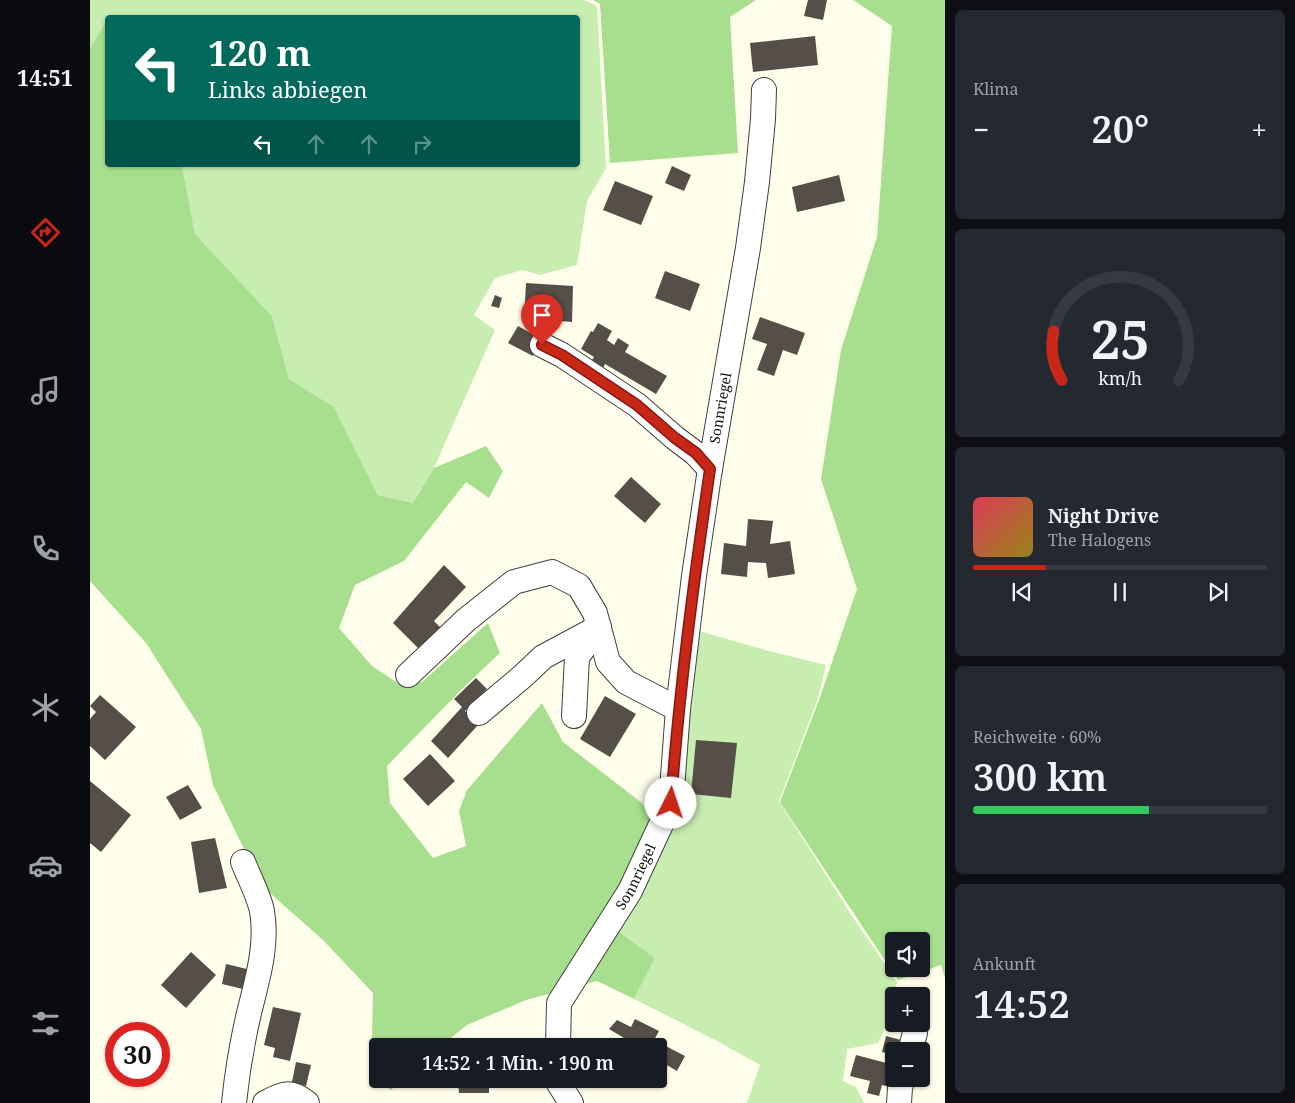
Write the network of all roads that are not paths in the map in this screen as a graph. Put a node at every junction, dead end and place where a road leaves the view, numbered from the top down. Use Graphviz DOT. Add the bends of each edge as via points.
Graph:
graph roads {
  1 [pos="764,90"];
  2 [pos="542,345"];
  3 [pos="710,469"];
  4 [pos="599,627"];
  5 [pos="408,675"];
  6 [pos="678,709"];
  7 [pos="479,713"];
  8 [pos="574,716"];
  9 [pos="243,862"];
  10 [pos="558,1038"];
  11 [pos="900,1087"];
  12 [pos="562,1088"];
  13 [pos="234,1103"];
  14 [pos="265,1103"];
  15 [pos="307,1103"];
  16 [pos="571,1103"];
  17 [pos="899,1103"];
  1 -- 3 [label="street, Sonnriegel" via="748,248"];
  2 -- 3 [label="street" via="637,405 696,453"];
  3 -- 6 [label="street, Sonnriegel"];
  4 -- 5 [label="street" via="595,613 579,586 552,572 514,582 466,620"];
  4 -- 6 [label="street" via="608,662 626,682"];
  4 -- 7 [label="street" via="543,657"];
  4 -- 8 [label="street" via="577,657"];
  6 -- 10 [label="street, Sonnriegel" via="671,803 630,891 558,1003"];
  9 -- 13 [label="street" via="262,910 263,936"];
  11 -- 17 [label="street"];
  12 -- 16 [label="street"];
  14 -- 15 [label="street" via="289,1093"];
}
